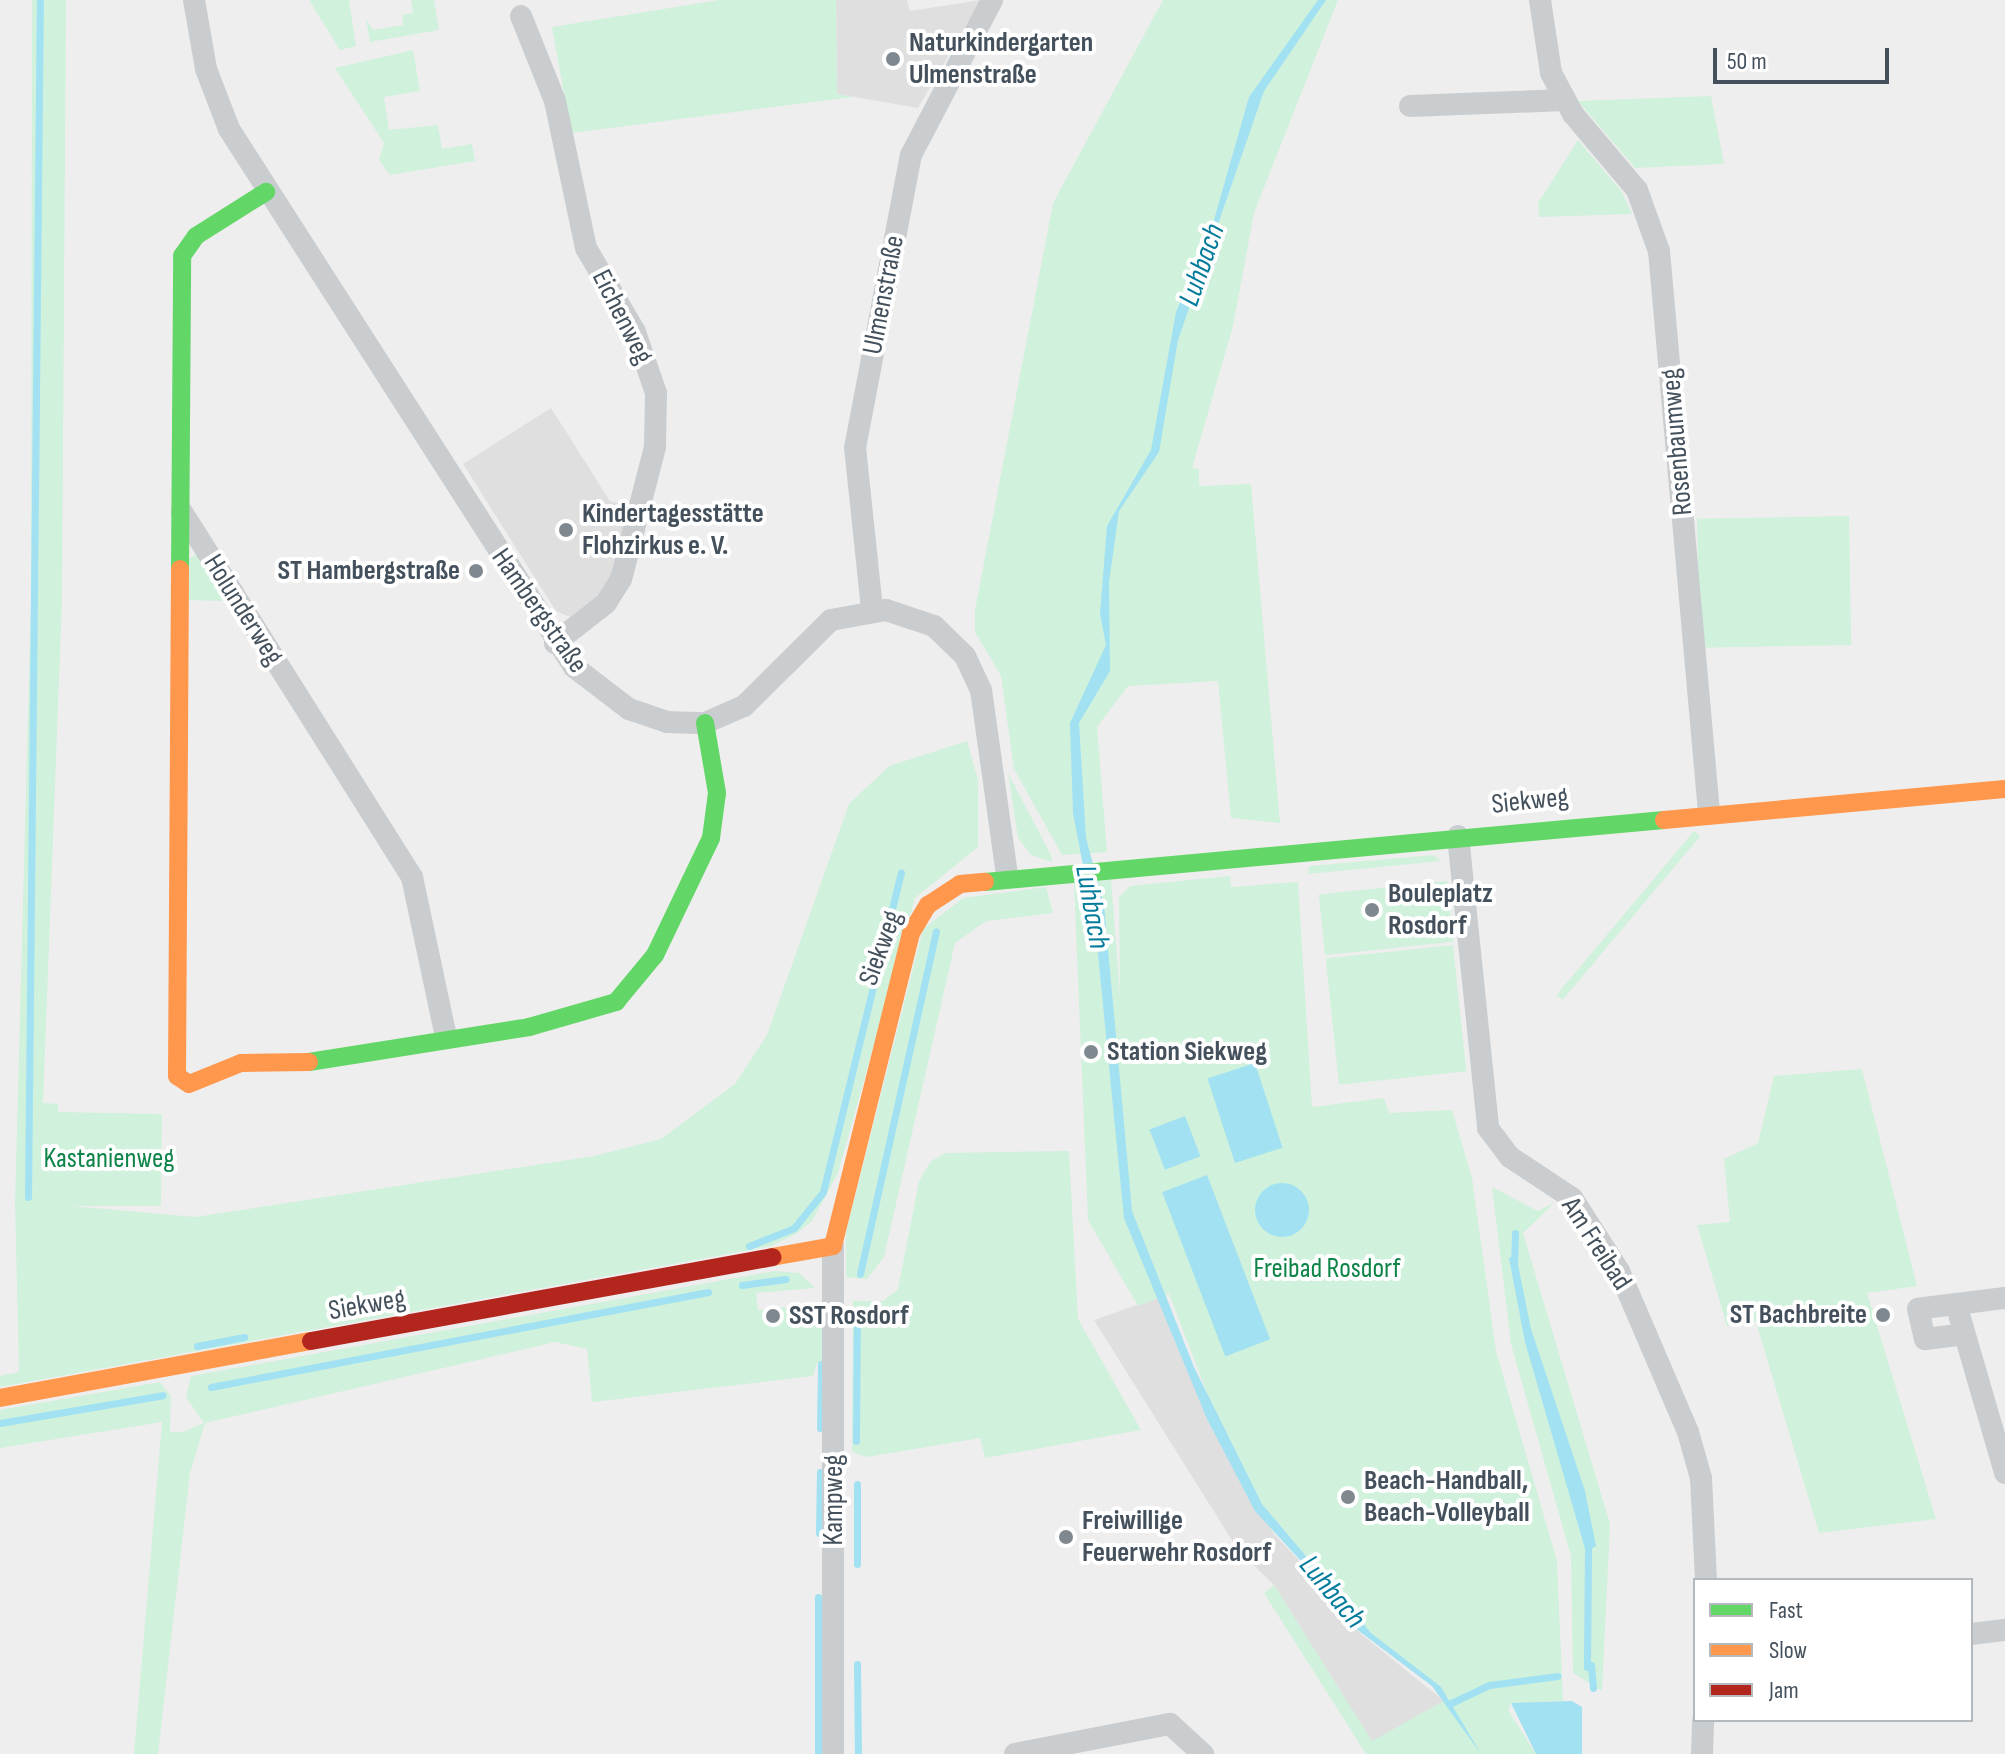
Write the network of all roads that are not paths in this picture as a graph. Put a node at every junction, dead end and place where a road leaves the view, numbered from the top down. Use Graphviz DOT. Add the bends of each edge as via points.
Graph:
graph roads {
  1 [pos="194,0"];
  2 [pos="992,0"];
  3 [pos="1540,0"];
  4 [pos="521,16"];
  5 [pos="1565,100"];
  6 [pos="1410,106"];
  7 [pos="266,192"];
  8 [pos="180,509"];
  9 [pos="872,609"];
  10 [pos="555,643"];
  11 [pos="705,723"];
  12 [pos="2005,789"];
  13 [pos="1709,812"];
  14 [pos="1458,836"];
  15 [pos="1007,876"];
  16 [pos="446,1037"];
  17 [pos="833,1246"];
  18 [pos="2005,1298"];
  19 [pos="1956,1304"];
  20 [pos="1964,1334"];
  21 [pos="0,1398"];
  22 [pos="2005,1473"];
  23 [pos="1706,1578"];
  24 [pos="2005,1630"];
  25 [pos="1973,1634"];
  26 [pos="1703,1722"];
  27 [pos="833,1754"];
  28 [pos="1015,1754"];
  29 [pos="1203,1754"];
  30 [pos="1702,1754"];
  1 -- 7 [label="street, Hambergstraße" via="214,93"];
  2 -- 9 [label="street, Ulmenstraße" via="911,155 855,448"];
  3 -- 5 [label="street, Rosenbaumweg" via="1544,48"];
  4 -- 10 [label="street, Eichenweg" via="555,101 586,248 648,360 657,415 621,579 606,603"];
  5 -- 6 [label="street"];
  5 -- 13 [label="street, Rosenbaumweg" via="1637,190 1659,251"];
  7 -- 8 [label="street" via="196,236 182,256"];
  7 -- 10 [label="street, Hambergstraße"];
  8 -- 16 [label="street, Holunderweg" via="412,877"];
  8 -- 16 [label="street" via="177,1076 189,1084 241,1063 312,1062"];
  9 -- 11 [label="street, Hambergstraße" via="818,628 744,706"];
  9 -- 15 [label="street" via="934,626 974,670 985,706"];
  10 -- 11 [label="street, Hambergstraße" via="597,688 629,709 667,722"];
  11 -- 16 [label="street" via="718,815 634,988 597,1011 556,1022"];
  12 -- 13 [label="street, Siekweg"];
  13 -- 14 [label="street, Siekweg"];
  14 -- 15 [label="street, Siekweg"];
  14 -- 23 [label="street, Am Freibad" via="1488,1128 1510,1157 1572,1198 1619,1271 1695,1455"];
  15 -- 17 [label="street, Siekweg" via="941,893 911,933"];
  17 -- 21 [label="street, Siekweg"];
  17 -- 27 [label="street, Kampweg"];
  18 -- 19 [label="street"];
  19 -- 20 [label="street"];
  19 -- 20 [label="street" via="1918,1309 1925,1339"];
  20 -- 22 [label="street"];
  24 -- 25 [label="street"];
  26 -- 30 [label="street"];
  28 -- 29 [label="street" via="1170,1724"];
}
